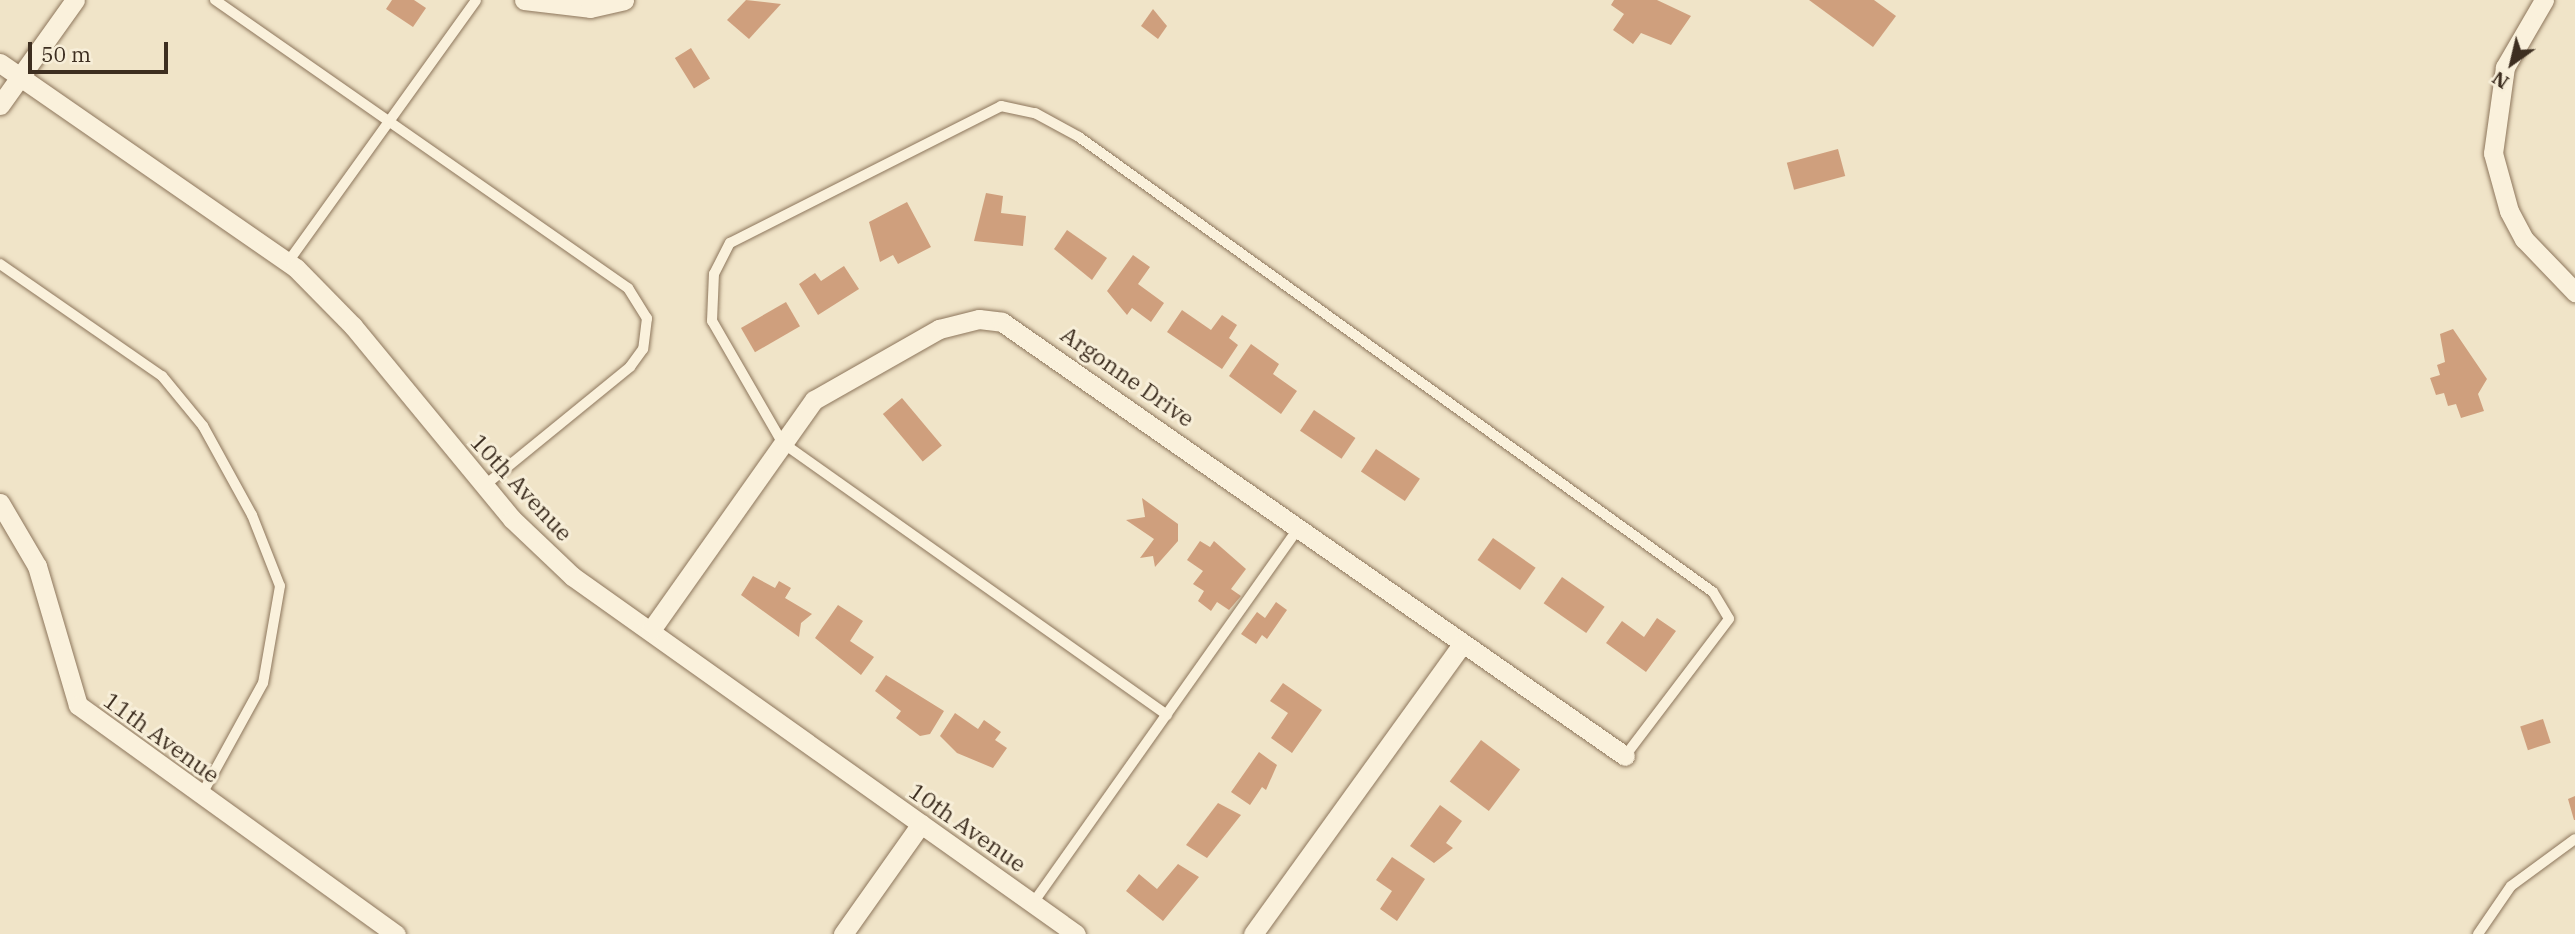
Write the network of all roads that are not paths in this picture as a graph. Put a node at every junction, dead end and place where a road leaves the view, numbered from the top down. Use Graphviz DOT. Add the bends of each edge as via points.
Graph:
graph roads {
  1 [pos="75,0"];
  2 [pos="215,0"];
  3 [pos="476,0"];
  4 [pos="524,0"];
  5 [pos="624,0"];
  6 [pos="2544,0"];
  7 [pos="0,63"];
  8 [pos="20,76"];
  9 [pos="0,105"];
  10 [pos="388,122"];
  11 [pos="288,262"];
  12 [pos="0,264"];
  13 [pos="2575,292"];
  14 [pos="782,442"];
  15 [pos="484,486"];
  16 [pos="0,503"];
  17 [pos="1299,528"];
  18 [pos="650,630"];
  19 [pos="1462,644"];
  20 [pos="1167,715"];
  21 [pos="1625,756"];
  22 [pos="201,797"];
  23 [pos="921,824"];
  24 [pos="2575,839"];
  25 [pos="1033,903"];
  26 [pos="396,934"];
  27 [pos="842,934"];
  28 [pos="1076,934"];
  29 [pos="1253,934"];
  30 [pos="2477,934"];
  1 -- 8 [label="street"];
  2 -- 10 [label="lane"];
  3 -- 10 [label="lane"];
  4 -- 5 [label="street" via="559,7"];
  6 -- 13 [label="street" via="2505,67 2493,153 2509,211 2524,239"];
  7 -- 8 [label="street, 10th Avenue"];
  8 -- 9 [label="street"];
  8 -- 11 [label="street, 10th Avenue"];
  10 -- 11 [label="lane"];
  10 -- 15 [label="lane" via="628,288 646,318 643,349 630,367"];
  11 -- 15 [label="street, 10th Avenue" via="353,326"];
  12 -- 22 [label="lane" via="162,376 203,426 252,515 279,586 263,683"];
  14 -- 17 [label="street, Argonne Drive" via="836,383 939,329 979,319 1002,322"];
  14 -- 18 [label="street, Argonne Drive"];
  14 -- 20 [label="lane"];
  14 -- 21 [label="lane" via="712,321 715,274 730,243 1001,106 1035,113 1079,137 1713,592 1729,620"];
  15 -- 18 [label="street, 10th Avenue" via="572,576"];
  16 -- 22 [label="street, 11th Avenue" via="37,566 78,705"];
  17 -- 19 [label="street, Argonne Drive"];
  17 -- 20 [label="lane"];
  18 -- 23 [label="street, 10th Avenue"];
  19 -- 21 [label="street, Argonne Drive"];
  19 -- 29 [label="street"];
  20 -- 25 [label="lane"];
  22 -- 26 [label="street, 11th Avenue"];
  23 -- 25 [label="street, 10th Avenue"];
  23 -- 27 [label="street"];
  24 -- 30 [label="lane" via="2521,877"];
  25 -- 28 [label="street, 10th Avenue"];
}
